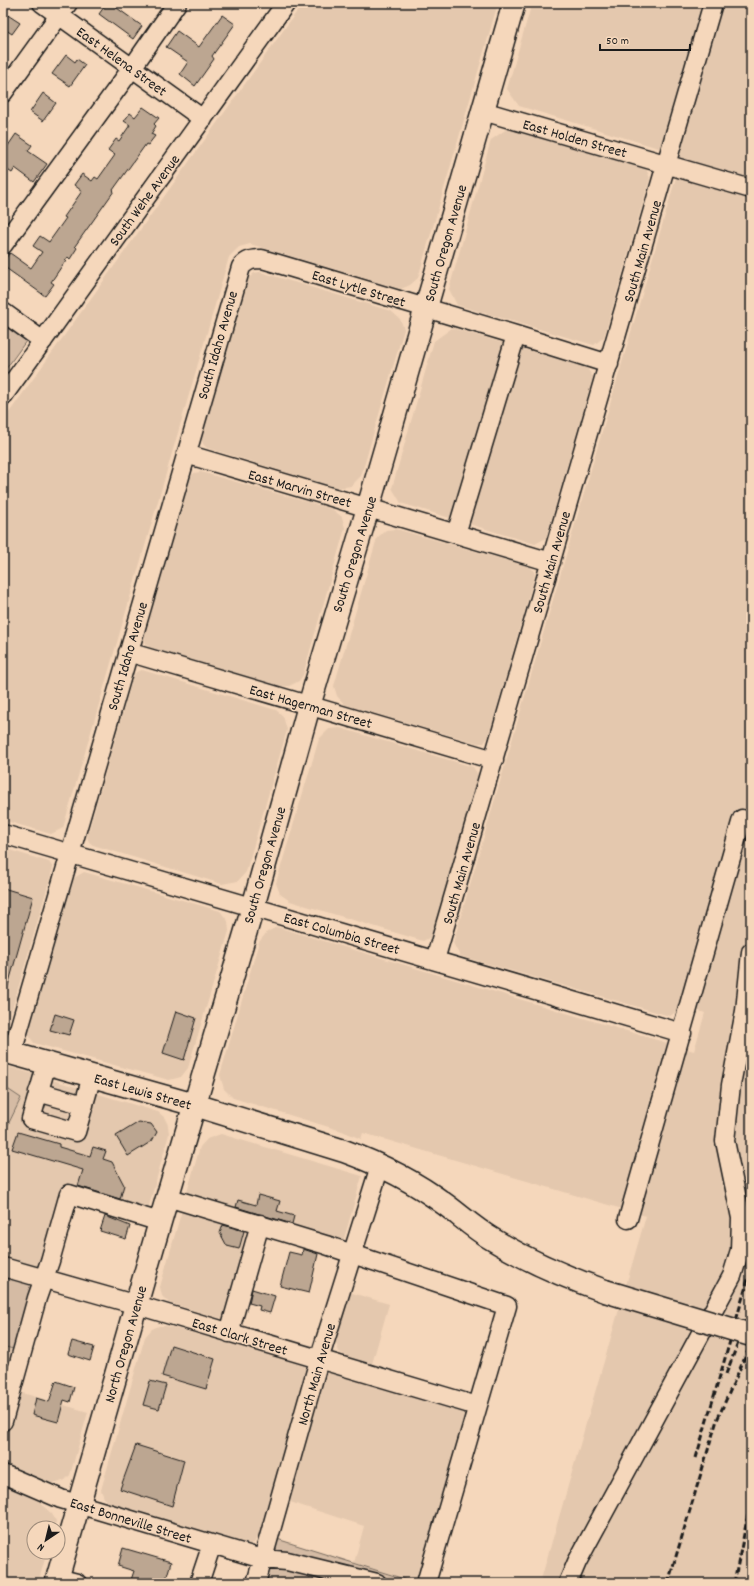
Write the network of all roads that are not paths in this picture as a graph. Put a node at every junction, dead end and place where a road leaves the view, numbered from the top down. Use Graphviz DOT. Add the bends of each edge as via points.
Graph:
graph roads {
  1 [pos="42,3"];
  2 [pos="177,3"];
  3 [pos="286,3"];
  4 [pos="514,3"];
  5 [pos="713,3"];
  6 [pos="63,9"];
  7 [pos="132,68"];
  8 [pos="3,93"];
  9 [pos="483,111"];
  10 [pos="203,119"];
  11 [pos="667,164"];
  12 [pos="751,189"];
  13 [pos="3,245"];
  14 [pos="246,261"];
  15 [pos="426,308"];
  16 [pos="3,312"];
  17 [pos="516,335"];
  18 [pos="43,340"];
  19 [pos="609,364"];
  20 [pos="3,396"];
  21 [pos="186,454"];
  22 [pos="368,508"];
  23 [pos="456,534"];
  24 [pos="552,562"];
  25 [pos="128,652"];
  26 [pos="309,706"];
  27 [pos="494,760"];
  28 [pos="742,819"];
  29 [pos="3,834"];
  30 [pos="69,853"];
  31 [pos="253,907"];
  32 [pos="751,952"];
  33 [pos="435,960"];
  34 [pos="682,1033"];
  35 [pos="7,1052"];
  36 [pos="47,1063"];
  37 [pos="92,1076"];
  38 [pos="38,1092"];
  39 [pos="84,1105"];
  40 [pos="195,1105"];
  41 [pos="380,1166"];
  42 [pos="167,1197"];
  43 [pos="628,1219"];
  44 [pos="160,1222"];
  45 [pos="260,1224"];
  46 [pos="351,1254"];
  47 [pos="3,1268"];
  48 [pos="44,1278"];
  49 [pos="137,1305"];
  50 [pos="229,1333"];
  51 [pos="751,1334"];
  52 [pos="319,1360"];
  53 [pos="476,1406"];
  54 [pos="3,1421"];
  55 [pos="3,1474"];
  56 [pos="79,1505"];
  57 [pos="212,1544"];
  58 [pos="262,1559"];
  59 [pos="63,1581"];
  60 [pos="199,1583"];
  61 [pos="256,1583"];
  62 [pos="378,1583"];
  63 [pos="426,1583"];
  64 [pos="568,1583"];
  1 -- 6 [label="street, East Helena Street"];
  2 -- 7 [label="street"];
  3 -- 10 [label="street, South Wehe Avenue"];
  4 -- 9 [label="main road, South Oregon Avenue"];
  5 -- 11 [label="street, South Main Avenue"];
  6 -- 7 [label="street, East Helena Street"];
  6 -- 8 [label="street"];
  7 -- 10 [label="street, East Helena Street"];
  7 -- 13 [label="street"];
  9 -- 11 [label="street, East Holden Street"];
  9 -- 15 [label="main road, South Oregon Avenue"];
  10 -- 18 [label="street, South Wehe Avenue"];
  11 -- 12 [label="street, East Holden Street"];
  11 -- 19 [label="street, South Main Avenue"];
  14 -- 15 [label="street, East Lytle Street" via="262,259"];
  14 -- 21 [label="street, South Idaho Avenue" via="237,275"];
  15 -- 17 [label="street, East Lytle Street"];
  15 -- 22 [label="main road, South Oregon Avenue"];
  16 -- 18 [label="street"];
  17 -- 19 [label="street, East Lytle Street"];
  17 -- 23 [label="street"];
  18 -- 20 [label="street, South Wehe Avenue"];
  19 -- 24 [label="street, South Main Avenue"];
  21 -- 22 [label="street, East Marvin Street"];
  21 -- 25 [label="street, South Idaho Avenue"];
  22 -- 23 [label="street, East Marvin Street"];
  22 -- 26 [label="main road, South Oregon Avenue"];
  23 -- 24 [label="street, East Marvin Street"];
  24 -- 27 [label="street, South Main Avenue"];
  25 -- 26 [label="street, East Hagerman Street"];
  25 -- 30 [label="street, South Idaho Avenue"];
  26 -- 27 [label="street, East Hagerman Street"];
  26 -- 31 [label="main road, South Oregon Avenue"];
  27 -- 33 [label="street, South Main Avenue"];
  28 -- 34 [label="street"];
  29 -- 30 [label="street, East Columbia Street"];
  30 -- 31 [label="street, East Columbia Street"];
  30 -- 35 [label="street, South Idaho Avenue"];
  31 -- 33 [label="street, East Columbia Street"];
  31 -- 40 [label="main road, South Oregon Avenue"];
  32 -- 64 [label="street" via="746,1011 731,1085 725,1141 741,1218 740,1250 732,1276"];
  33 -- 34 [label="street, East Columbia Street"];
  34 -- 43 [label="street"];
  35 -- 36 [label="main road, East Lewis Street"];
  36 -- 37 [label="main road, East Lewis Street"];
  36 -- 38 [label="street"];
  37 -- 39 [label="street"];
  37 -- 40 [label="main road, East Lewis Street"];
  38 -- 39 [label="street"];
  38 -- 39 [label="street" via="31,1119 76,1132"];
  40 -- 41 [label="main road, East Lewis Street" via="344,1151"];
  40 -- 42 [label="main road, North Oregon Avenue"];
  41 -- 46 [label="street, North Main Avenue"];
  41 -- 51 [label="main road, East Lewis Street, bridge" via="427,1192 490,1238 566,1278"];
  42 -- 44 [label="main road, North Oregon Avenue"];
  42 -- 45 [label="street"];
  44 -- 48 [label="street" via="69,1194"];
  44 -- 49 [label="main road, North Oregon Avenue"];
  45 -- 46 [label="street"];
  45 -- 50 [label="street"];
  46 -- 52 [label="street, North Main Avenue"];
  46 -- 53 [label="street" via="507,1306"];
  47 -- 48 [label="street, East Clark Street"];
  48 -- 49 [label="street, East Clark Street"];
  48 -- 54 [label="street"];
  49 -- 50 [label="street, East Clark Street"];
  49 -- 56 [label="main road, North Oregon Avenue"];
  50 -- 52 [label="street, East Clark Street"];
  52 -- 53 [label="street, East Clark Street"];
  52 -- 58 [label="street, North Main Avenue"];
  53 -- 63 [label="street"];
  55 -- 56 [label="street, East Bonneville Street"];
  56 -- 57 [label="street, East Bonneville Street"];
  56 -- 59 [label="main road, North Oregon Avenue"];
  57 -- 58 [label="street, East Bonneville Street"];
  57 -- 60 [label="street"];
  58 -- 61 [label="street, North Main Avenue"];
  58 -- 62 [label="street, East Bonneville Street" via="286,1561"];
}
